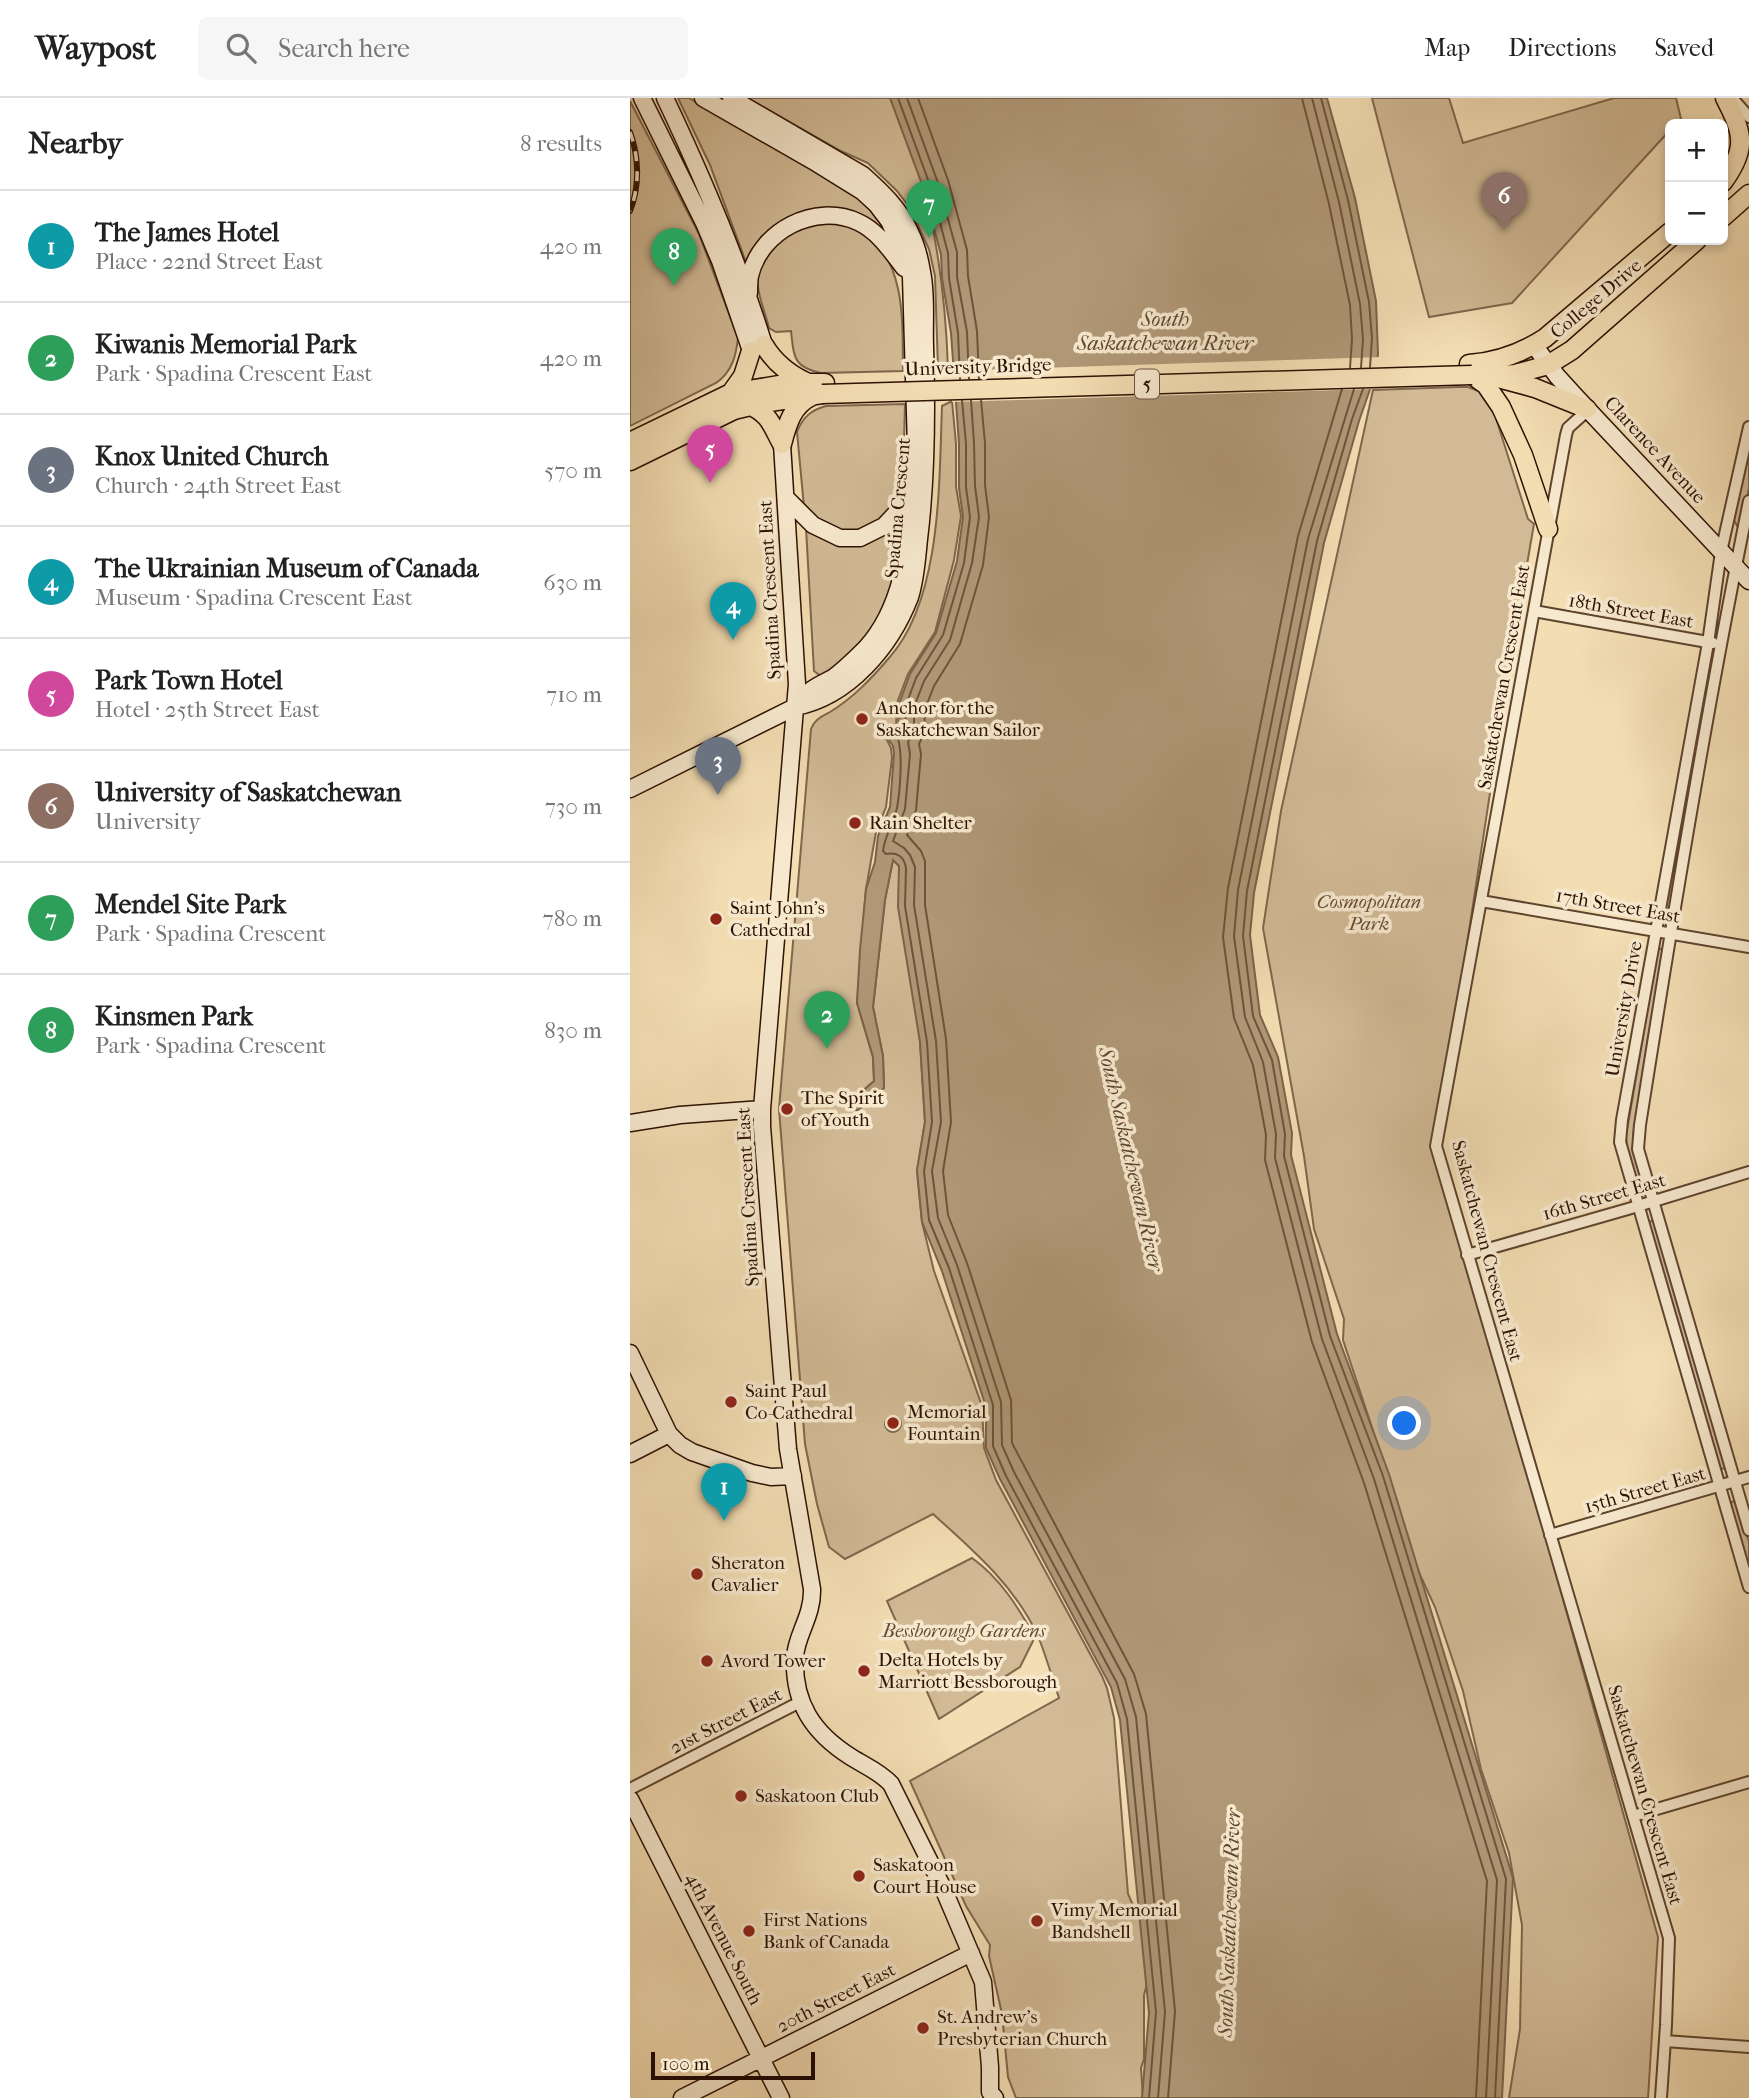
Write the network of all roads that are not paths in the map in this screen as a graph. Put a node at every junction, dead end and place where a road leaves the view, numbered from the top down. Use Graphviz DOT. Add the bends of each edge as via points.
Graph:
graph roads {
  1 [pos="642,98"];
  2 [pos="665,98"];
  3 [pos="703,98"];
  4 [pos="732,98"];
  5 [pos="1725,98"];
  6 [pos="1732,98"];
  7 [pos="1749,117"];
  8 [pos="1749,161"];
  9 [pos="1724,182"];
  10 [pos="1725,182"];
  11 [pos="1749,194"];
  12 [pos="1728,213"];
  13 [pos="1665,236"];
  14 [pos="1691,245"];
  15 [pos="911,277"];
  16 [pos="749,295"];
  17 [pos="1534,345"];
  18 [pos="757,348"];
  19 [pos="1548,365"];
  20 [pos="1477,372"];
  21 [pos="806,382"];
  22 [pos="823,388"];
  23 [pos="731,393"];
  24 [pos="749,405"];
  25 [pos="1588,409"];
  26 [pos="1749,428"];
  27 [pos="630,442"];
  28 [pos="782,444"];
  29 [pos="916,450"];
  30 [pos="630,461"];
  31 [pos="786,498"];
  32 [pos="1749,501"];
  33 [pos="1548,529"];
  34 [pos="1721,552"];
  35 [pos="1736,567"];
  36 [pos="1749,581"];
  37 [pos="1534,611"];
  38 [pos="1708,643"];
  39 [pos="1721,645"];
  40 [pos="795,707"];
  41 [pos="630,789"];
  42 [pos="1481,901"];
  43 [pos="1656,930"];
  44 [pos="1671,933"];
  45 [pos="1749,947"];
  46 [pos="762,1109"];
  47 [pos="630,1124"];
  48 [pos="1749,1172"];
  49 [pos="1653,1202"];
  50 [pos="1639,1206"];
  51 [pos="1467,1255"];
  52 [pos="630,1353"];
  53 [pos="669,1434"];
  54 [pos="630,1454"];
  55 [pos="793,1476"];
  56 [pos="1749,1477"];
  57 [pos="1735,1482"];
  58 [pos="1719,1486"];
  59 [pos="1749,1530"];
  60 [pos="1550,1535"];
  61 [pos="1749,1587"];
  62 [pos="800,1702"];
  63 [pos="1749,1782"];
  64 [pos="630,1789"];
  65 [pos="630,1799"];
  66 [pos="1633,1816"];
  67 [pos="971,1953"];
  68 [pos="1665,2041"];
  69 [pos="1749,2047"];
  70 [pos="761,2059"];
  71 [pos="991,2096"];
  72 [pos="682,2098"];
  73 [pos="780,2098"];
  74 [pos="1661,2098"];
  1 -- 18 [label="street" via="704,223"];
  2 -- 16 [label="street"];
  3 -- 15 [label="street, Spadina Crescent" via="863,192 889,221"];
  4 -- 40 [label="street, Spadina Crescent" via="880,189 910,232 923,274 926,457 912,590 880,649 863,669 812,704"];
  5 -- 9 [label="main road" via="1741,141"];
  6 -- 7 [label="street"];
  8 -- 10 [label="main road"];
  11 -- 12 [label="main road"];
  13 -- 17 [label="main road, College Drive / 5"];
  14 -- 19 [label="main road, College Drive / 5" via="1572,350"];
  15 -- 16 [label="street" via="872,231 834,216 813,217 775,235 750,276"];
  15 -- 29 [label="street, Spadina Crescent"];
  16 -- 18 [label="street"];
  17 -- 19 [label="street, Clarence Avenue"];
  17 -- 20 [label="main road, College Drive / 5"];
  18 -- 21 [label="main road"];
  18 -- 23 [label="main road"];
  19 -- 20 [label="main road, College Drive / 5" via="1515,374"];
  19 -- 25 [label="street, Clarence Avenue"];
  20 -- 22 [label="main road, University Bridge / 5"];
  20 -- 25 [label="main road"];
  20 -- 33 [label="main road" via="1501,407 1523,455"];
  21 -- 22 [label="main road, 5"];
  21 -- 23 [label="main road, 5"];
  22 -- 24 [label="main road, 5"];
  22 -- 28 [label="main road" via="800,403"];
  23 -- 27 [label="main road, 5"];
  24 -- 28 [label="main road" via="766,415"];
  24 -- 30 [label="main road, 5"];
  25 -- 33 [label="street, Saskatchewan Crescent East" via="1566,435"];
  25 -- 34 [label="street, Clarence Avenue"];
  26 -- 34 [label="street, University Drive"];
  28 -- 31 [label="street, Spadina Crescent East"];
  29 -- 31 [label="street" via="899,510 884,526 860,538 841,538 813,525"];
  29 -- 40 [label="street, Spadina Crescent" via="905,571 890,610 867,646"];
  31 -- 40 [label="street, Spadina Crescent East"];
  32 -- 35 [label="street, University Drive"];
  33 -- 37 [label="street, Saskatchewan Crescent East"];
  34 -- 35 [label="street, Clarence Avenue"];
  34 -- 38 [label="street, University Drive"];
  35 -- 36 [label="street, Clarence Avenue"];
  35 -- 39 [label="street, University Drive"];
  37 -- 38 [label="street, 18th Street East"];
  37 -- 42 [label="street, Saskatchewan Crescent East"];
  38 -- 39 [label="street, 18th Street East"];
  38 -- 43 [label="street, University Drive"];
  39 -- 44 [label="street, University Drive"];
  40 -- 41 [label="street"];
  40 -- 46 [label="street, Spadina Crescent East"];
  42 -- 43 [label="street, 17th Street East"];
  42 -- 51 [label="street, Saskatchewan Crescent East" via="1436,1146"];
  43 -- 44 [label="street, 17th Street East"];
  43 -- 50 [label="street, University Drive" via="1620,1142"];
  44 -- 45 [label="street, 17th Street East"];
  44 -- 49 [label="street, University Drive" via="1638,1149"];
  46 -- 47 [label="street"];
  46 -- 55 [label="street, Spadina Crescent East"];
  48 -- 49 [label="street, 16th Street East"];
  49 -- 50 [label="street, 16th Street East"];
  49 -- 57 [label="street, University Drive"];
  50 -- 51 [label="street, 16th Street East"];
  50 -- 58 [label="street, University Drive"];
  51 -- 60 [label="street, Saskatchewan Crescent East"];
  52 -- 53 [label="street"];
  53 -- 54 [label="street"];
  53 -- 55 [label="street" via="692,1452 752,1473"];
  55 -- 62 [label="street, Spadina Crescent East" via="812,1589 795,1654"];
  56 -- 57 [label="street, 15th Street East"];
  57 -- 58 [label="street, 15th Street East"];
  57 -- 59 [label="street, University Drive"];
  58 -- 60 [label="street, 15th Street East"];
  58 -- 61 [label="street, University Drive"];
  60 -- 66 [label="street, Saskatchewan Crescent East"];
  62 -- 64 [label="street, 21st Street East"];
  62 -- 67 [label="street, Spadina Crescent East" via="830,1742 891,1784"];
  63 -- 66 [label="street"];
  65 -- 70 [label="street, 4th Avenue South"];
  66 -- 68 [label="street, Saskatchewan Crescent East" via="1669,1938"];
  67 -- 70 [label="street, 20th Street East"];
  67 -- 71 [label="street" via="983,1982"];
  68 -- 69 [label="street"];
  68 -- 74 [label="street, Saskatchewan Crescent East"];
  70 -- 72 [label="street, 20th Street East"];
  70 -- 73 [label="street, 4th Avenue South"];
}
